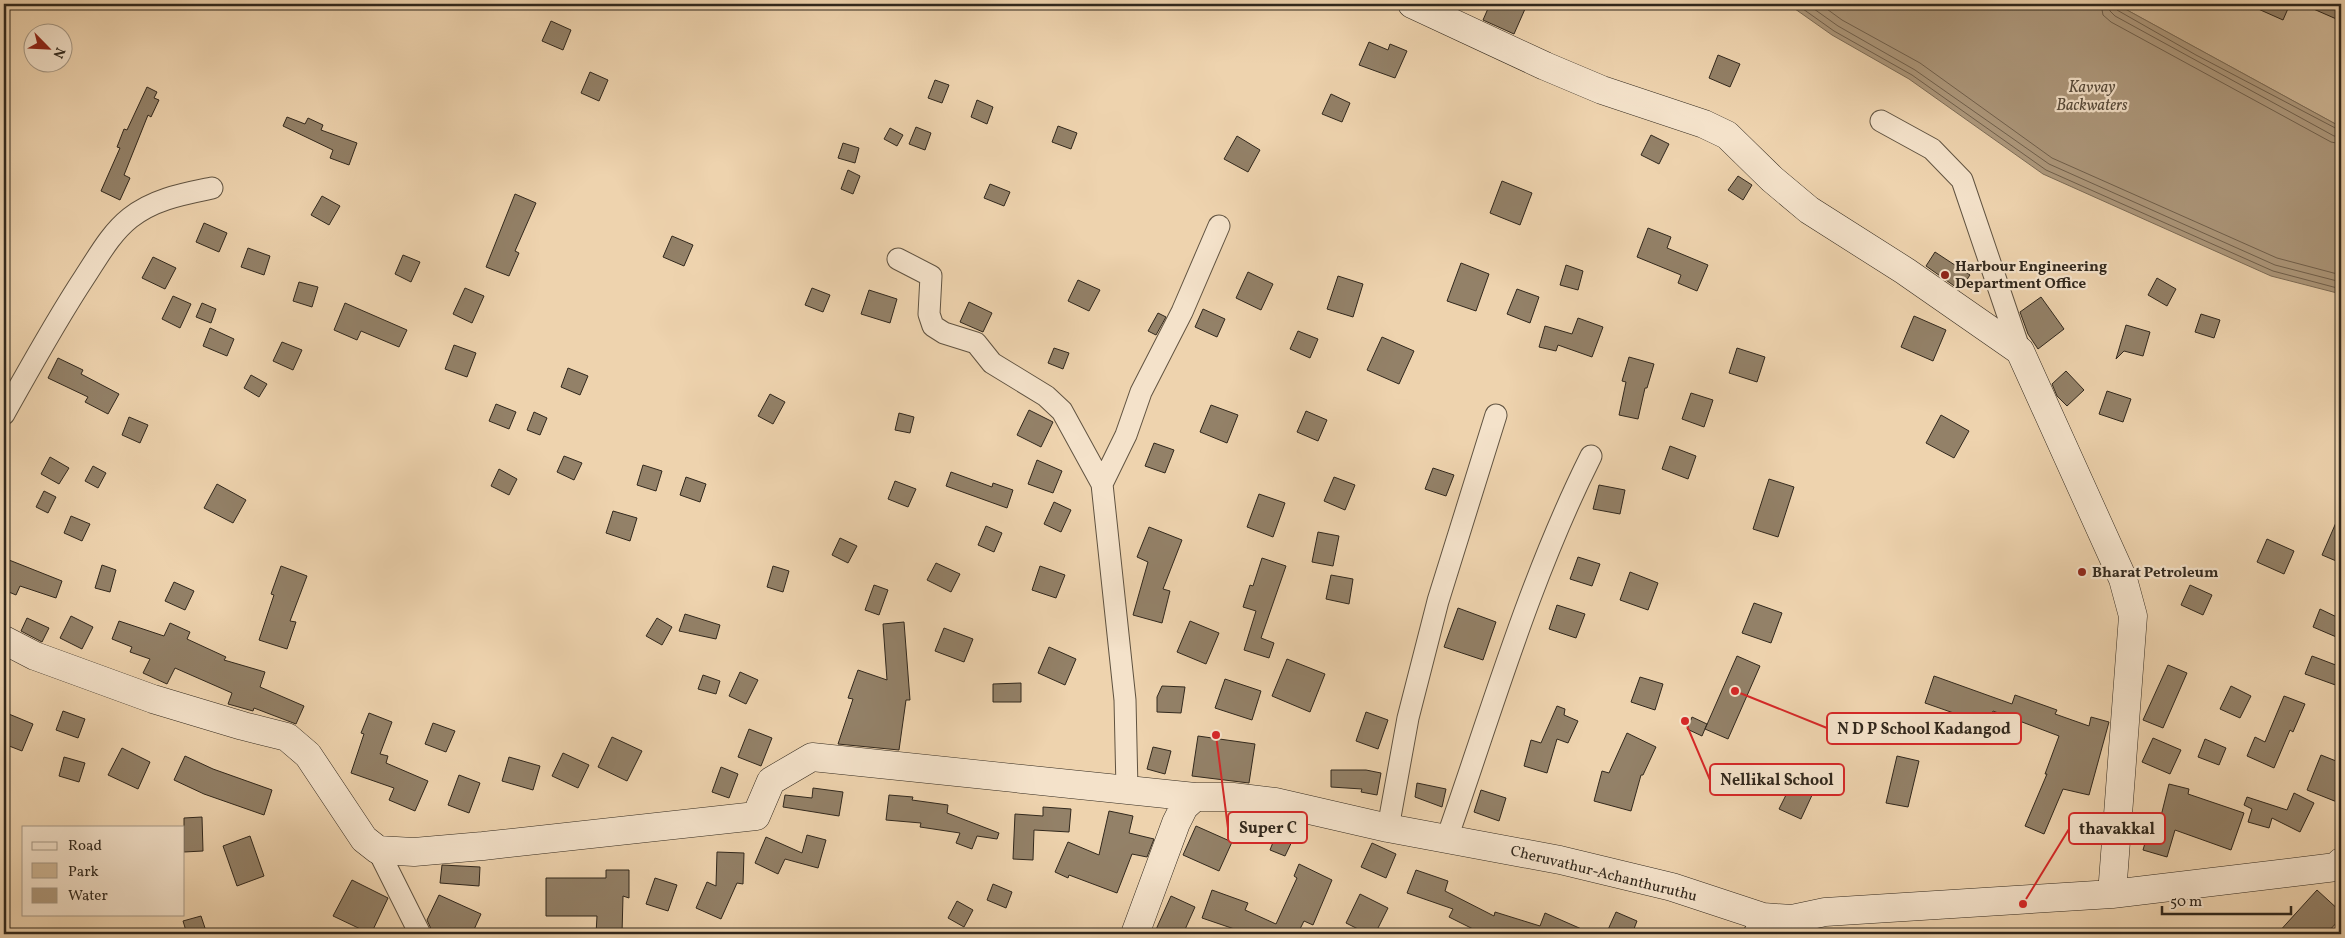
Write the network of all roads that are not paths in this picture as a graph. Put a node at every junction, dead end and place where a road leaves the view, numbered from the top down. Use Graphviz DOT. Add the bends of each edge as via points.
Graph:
graph roads {
  1 [pos="1412,4"];
  2 [pos="1882,121"];
  3 [pos="212,188"];
  4 [pos="1220,226"];
  5 [pos="898,259"];
  6 [pos="2020,351"];
  7 [pos="4,414"];
  8 [pos="1496,416"];
  9 [pos="1590,456"];
  10 [pos="1102,484"];
  11 [pos="4,640"];
  12 [pos="1127,789"];
  13 [pos="1195,797"];
  14 [pos="1388,828"];
  15 [pos="1447,838"];
  16 [pos="378,850"];
  17 [pos="2340,865"];
  18 [pos="2112,894"];
  19 [pos="1759,926"];
  20 [pos="420,934"];
  21 [pos="1135,934"];
  1 -- 6 [label="main road" via="1602,90 1704,124 1727,135 1808,210 1905,271"];
  2 -- 6 [label="street" via="1932,149 1962,180"];
  3 -- 7 [label="street" via="174,195 152,205 131,217 111,237 60,316"];
  4 -- 10 [label="street" via="1182,312 1141,392 1126,435"];
  5 -- 10 [label="street" via="931,276 928,314 933,326 976,343 992,363 1046,396 1062,411"];
  6 -- 18 [label="main road" via="2122,579 2132,616"];
  8 -- 14 [label="street" via="1438,601 1408,718"];
  9 -- 15 [label="street" via="1544,565"];
  10 -- 12 [label="street" via="1124,700"];
  11 -- 16 [label="main road" via="49,662 153,699 287,737 308,755 364,839"];
  12 -- 13 [label="main road, Cheruvathur-Achanthuruthu"];
  12 -- 16 [label="main road, Cheruvathur-Achanthuruthu" via="812,757 771,781 756,816 483,846 414,852"];
  13 -- 14 [label="main road, Cheruvathur-Achanthuruthu" via="1275,802"];
  13 -- 21 [label="main road" via="1184,807 1176,823"];
  14 -- 15 [label="main road, Cheruvathur-Achanthuruthu"];
  15 -- 19 [label="main road, Cheruvathur-Achanthuruthu" via="1560,860 1672,887"];
  16 -- 20 [label="street"];
  17 -- 18 [label="main road, Cheruvathur-Achanthuruthu"];
  18 -- 19 [label="main road, Cheruvathur-Achanthuruthu" via="1825,912"];
}
